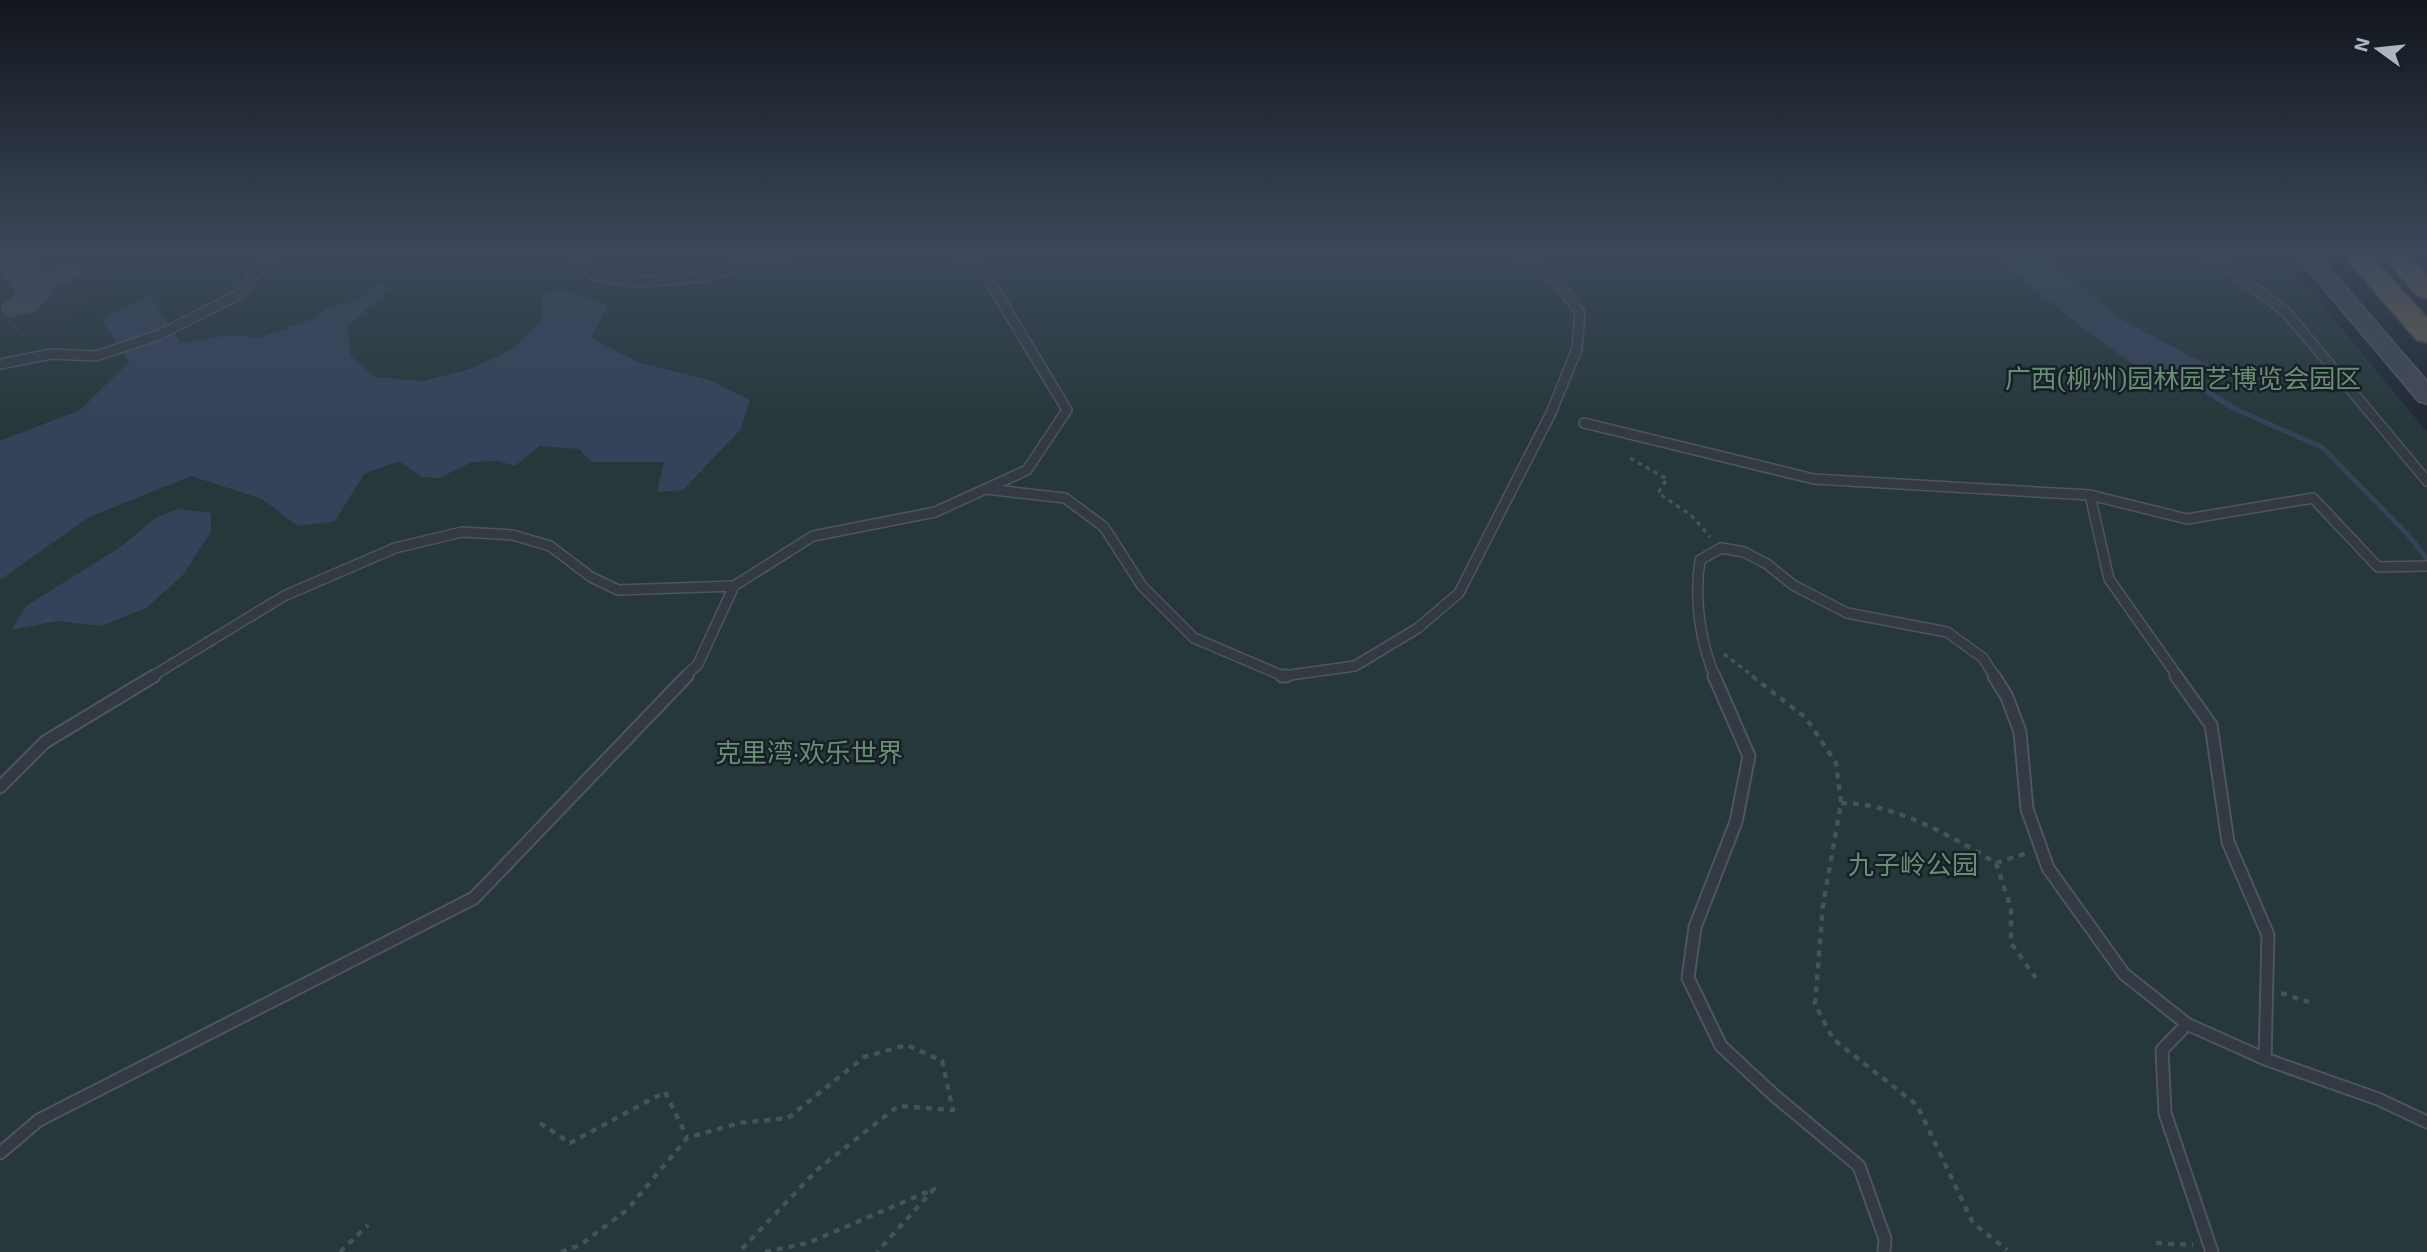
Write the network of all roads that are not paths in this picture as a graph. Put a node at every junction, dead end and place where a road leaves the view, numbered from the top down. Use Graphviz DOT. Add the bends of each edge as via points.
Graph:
graph roads {
  1 [pos="211,308"];
  2 [pos="1006,308"];
  3 [pos="1577,308"];
  4 [pos="2281,308"];
  5 [pos="2352,308"];
  6 [pos="2404,308"];
  7 [pos="2427,334"];
  8 [pos="0,364"];
  9 [pos="2427,396"];
  10 [pos="1584,423"];
  11 [pos="2427,481"];
  12 [pos="985,489"];
  13 [pos="2090,495"];
  14 [pos="2427,566"];
  15 [pos="734,586"];
  16 [pos="0,787"];
  17 [pos="2187,1024"];
  18 [pos="2265,1059"];
  19 [pos="2427,1122"];
  20 [pos="0,1153"];
  21 [pos="2211,1249"];
  22 [pos="1884,1252"];
  1 -- 8 [label="lane" via="159,335 96,356 51,354"];
  2 -- 12 [label="lane" via="1067,410 1027,470"];
  3 -- 12 [label="lane" via="1577,349 1551,412 1459,593 1418,628 1355,666 1283,676 1195,638 1142,586 1104,527 1065,498"];
  4 -- 11 [label="lane"];
  5 -- 9 [label="street"];
  6 -- 7 [label="highway"];
  10 -- 13 [label="lane" via="1814,478"];
  12 -- 15 [label="lane" via="935,512 813,536"];
  13 -- 14 [label="lane" via="2187,519 2313,498 2378,567"];
  13 -- 18 [label="lane" via="2109,579 2211,725 2228,842 2268,935"];
  15 -- 16 [label="lane" via="618,590 591,577 550,546 513,535 462,532 395,548 284,596 45,742"];
  15 -- 20 [label="lane" via="698,664 474,898 38,1120"];
  17 -- 18 [label="lane"];
  17 -- 21 [label="lane" via="2162,1050 2165,1113"];
  17 -- 22 [label="lane" via="2124,974 2048,868 2027,809 2020,732 1983,657 1947,632 1847,613 1744,552 1721,548 1700,560 1696,587 1708,661 1749,756 1736,822 1695,927 1688,978 1721,1046 1859,1166 1885,1239"];
  18 -- 19 [label="lane" via="2378,1099"];
}
